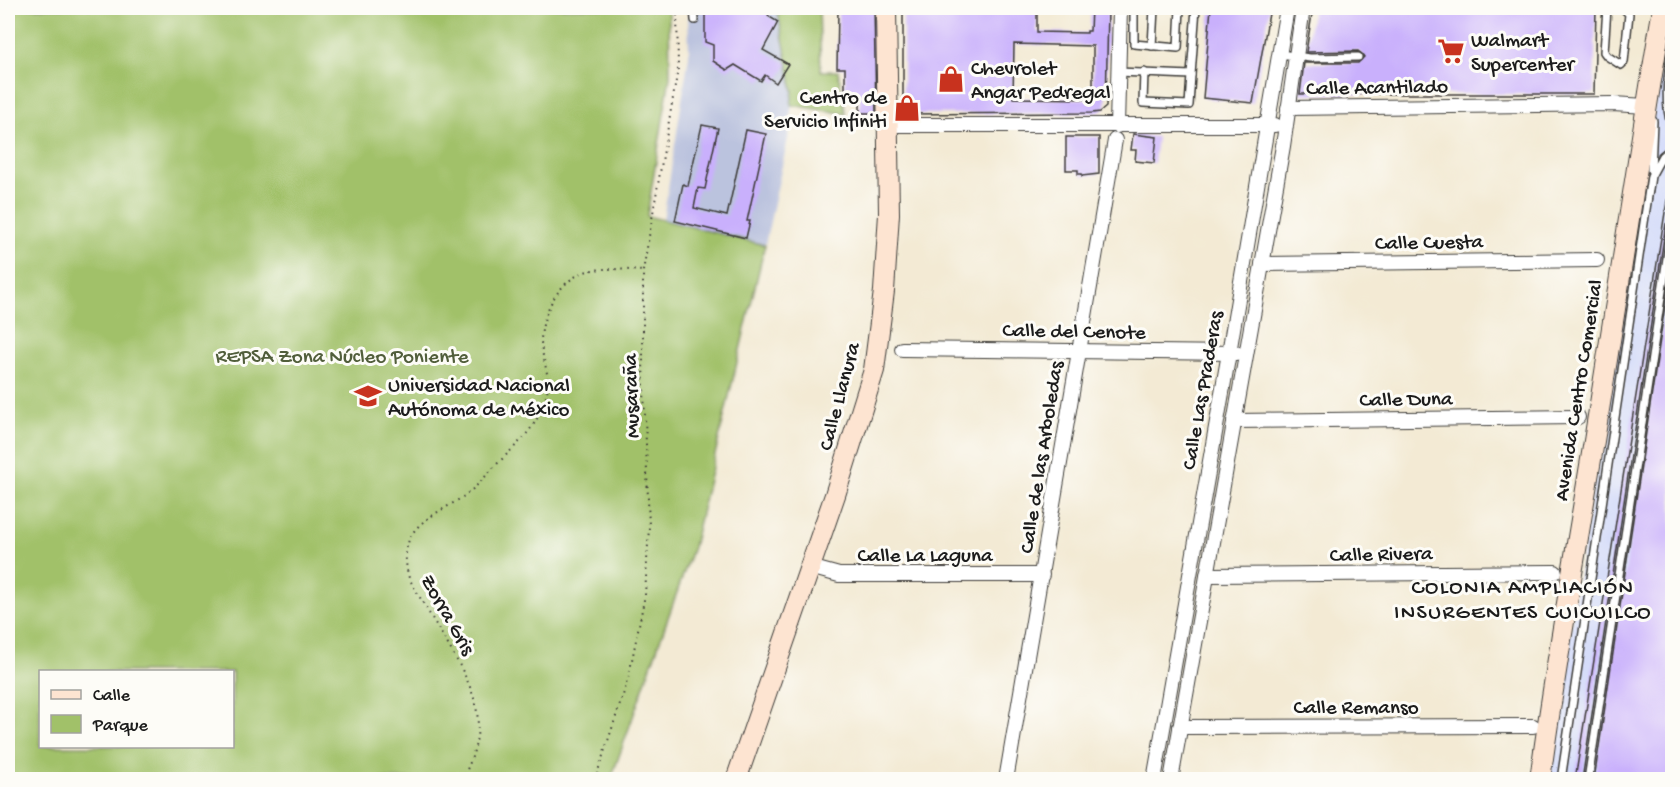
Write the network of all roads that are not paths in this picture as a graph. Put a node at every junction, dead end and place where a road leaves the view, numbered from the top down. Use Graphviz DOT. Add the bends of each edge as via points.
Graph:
graph roads {
  1 [pos="694,8"];
  2 [pos="886,8"];
  3 [pos="1120,8"];
  4 [pos="1134,8"];
  5 [pos="1154,8"];
  6 [pos="1180,8"];
  7 [pos="1196,8"];
  8 [pos="1287,8"];
  9 [pos="1303,8"];
  10 [pos="1608,8"];
  11 [pos="1623,8"];
  12 [pos="1663,8"];
  13 [pos="695,20"];
  14 [pos="1152,46"];
  15 [pos="1672,48"];
  16 [pos="1280,54"];
  17 [pos="1296,56"];
  18 [pos="1358,57"];
  19 [pos="1653,65"];
  20 [pos="1118,72"];
  21 [pos="1144,72"];
  22 [pos="1191,75"];
  23 [pos="1670,75"];
  24 [pos="1646,106"];
  25 [pos="1288,108"];
  26 [pos="1286,124"];
  27 [pos="887,125"];
  28 [pos="1267,125"];
  29 [pos="1672,127"];
  30 [pos="1116,133"];
  31 [pos="1672,148"];
  32 [pos="1651,176"];
  33 [pos="1672,225"];
  34 [pos="1597,260"];
  35 [pos="1262,264"];
  36 [pos="902,349"];
  37 [pos="1079,350"];
  38 [pos="1229,353"];
  39 [pos="1246,353"];
  40 [pos="1578,417"];
  41 [pos="1234,421"];
  42 [pos="810,567"];
  43 [pos="1556,572"];
  44 [pos="1042,575"];
  45 [pos="1207,575"];
  46 [pos="1533,726"];
  47 [pos="1180,727"];
  48 [pos="736,780"];
  49 [pos="1006,780"];
  50 [pos="1154,780"];
  51 [pos="1171,780"];
  52 [pos="1540,780"];
  53 [pos="1561,780"];
  54 [pos="1588,780"];
  1 -- 13 [label="lane"];
  2 -- 27 [label="street, Calle Llanura"];
  3 -- 20 [label="street, Calle de las Arboledas"];
  4 -- 14 [label="lane" via="1134,44"];
  5 -- 14 [label="lane"];
  6 -- 14 [label="lane" via="1178,48"];
  7 -- 22 [label="lane"];
  8 -- 16 [label="street, Calle Las Praderas"];
  9 -- 17 [label="street, Calle Las Praderas"];
  10 -- 11 [label="lane" via="1604,52 1621,65 1629,14"];
  12 -- 19 [label="street, Avenida Centro Comercial"];
  15 -- 23 [label="lane"];
  16 -- 17 [label="lane"];
  16 -- 28 [label="street, Calle Las Praderas"];
  17 -- 18 [label="lane"];
  17 -- 25 [label="street, Calle Las Praderas"];
  19 -- 24 [label="street, Avenida Centro Comercial"];
  19 -- 32 [label="lane"];
  20 -- 21 [label="lane"];
  20 -- 30 [label="street, Calle de las Arboledas"];
  21 -- 22 [label="lane"];
  21 -- 22 [label="lane" via="1143,103 1189,105"];
  23 -- 29 [label="lane"];
  24 -- 25 [label="street, Calle Acantilado"];
  24 -- 52 [label="street, Avenida Centro Comercial"];
  25 -- 26 [label="street, Calle Las Praderas"];
  26 -- 28 [label="street"];
  26 -- 35 [label="street, Calle Las Praderas"];
  27 -- 30 [label="street"];
  27 -- 42 [label="street, Calle Llanura" via="888,250 878,351 871,384"];
  28 -- 30 [label="street"];
  28 -- 38 [label="street, Calle Las Praderas"];
  30 -- 37 [label="street, Calle de las Arboledas"];
  31 -- 32 [label="lane" via="1662,156"];
  32 -- 53 [label="lane"];
  33 -- 54 [label="lane"];
  34 -- 35 [label="street, Calle Cuesta"];
  35 -- 39 [label="street, Calle Las Praderas"];
  36 -- 37 [label="street, Calle del Cenote"];
  37 -- 38 [label="street, Calle del Cenote"];
  37 -- 44 [label="street, Calle de las Arboledas"];
  38 -- 39 [label="street, Calle del Cenote"];
  38 -- 50 [label="street, Calle Las Praderas"];
  39 -- 41 [label="street, Calle Las Praderas"];
  40 -- 41 [label="street, Calle Duna"];
  41 -- 45 [label="street, Calle Las Praderas"];
  42 -- 44 [label="street, Calle La Laguna" via="839,575"];
  42 -- 48 [label="street, Calle Llanura"];
  43 -- 45 [label="street, Calle Rivera"];
  44 -- 49 [label="street, Calle de las Arboledas"];
  45 -- 47 [label="street, Calle Las Praderas"];
  46 -- 47 [label="street, Calle Remanso"];
  47 -- 51 [label="street, Calle Las Praderas"];
}
